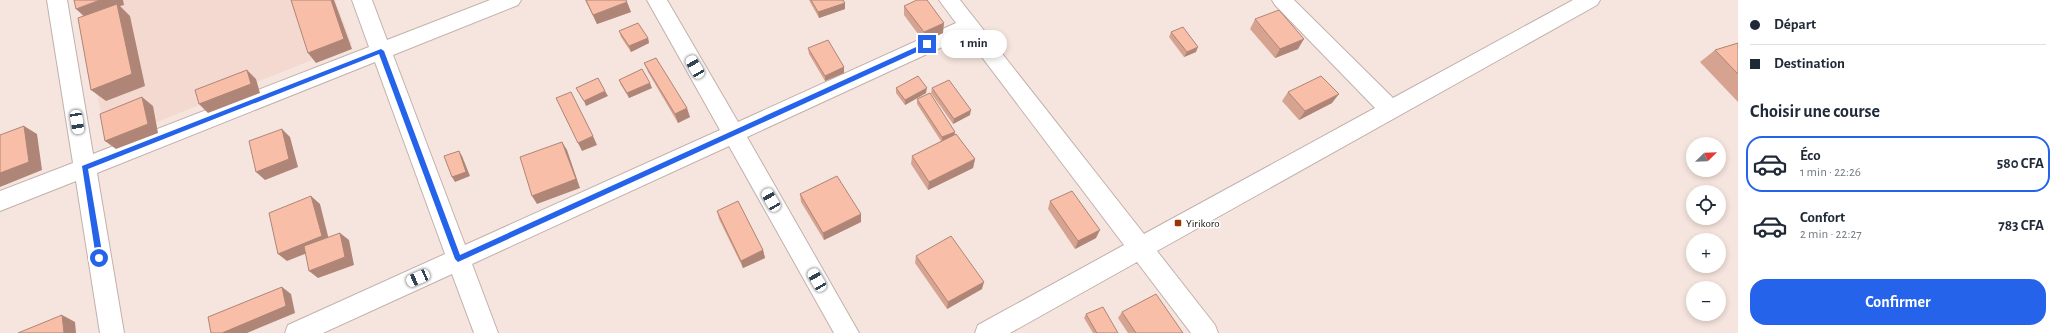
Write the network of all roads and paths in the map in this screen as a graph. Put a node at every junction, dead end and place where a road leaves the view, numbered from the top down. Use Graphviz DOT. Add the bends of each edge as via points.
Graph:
graph roads {
  1 [pos="57,0"];
  2 [pos="362,0"];
  3 [pos="511,0"];
  4 [pos="657,0"];
  5 [pos="949,0"];
  6 [pos="1282,0"];
  7 [pos="1590,0"];
  8 [pos="969,26"];
  9 [pos="381,51"];
  10 [pos="1391,110"];
  11 [pos="733,133"];
  12 [pos="84,168"];
  13 [pos="0,201"];
  14 [pos="1141,248"];
  15 [pos="458,259"];
  16 [pos="112,333"];
  17 [pos="297,333"];
  18 [pos="486,333"];
  19 [pos="847,333"];
  20 [pos="987,333"];
  21 [pos="1206,333"];
  1 -- 12 [label="street"];
  2 -- 9 [label="street"];
  3 -- 9 [label="street"];
  4 -- 11 [label="street"];
  5 -- 8 [label="street"];
  6 -- 10 [label="street"];
  7 -- 10 [label="street"];
  8 -- 11 [label="street"];
  8 -- 14 [label="street"];
  9 -- 12 [label="street"];
  9 -- 15 [label="street"];
  10 -- 14 [label="street"];
  11 -- 15 [label="street"];
  11 -- 19 [label="street"];
  12 -- 13 [label="street"];
  12 -- 16 [label="street"];
  14 -- 20 [label="street"];
  14 -- 21 [label="street"];
  15 -- 17 [label="street"];
  15 -- 18 [label="street"];
}
